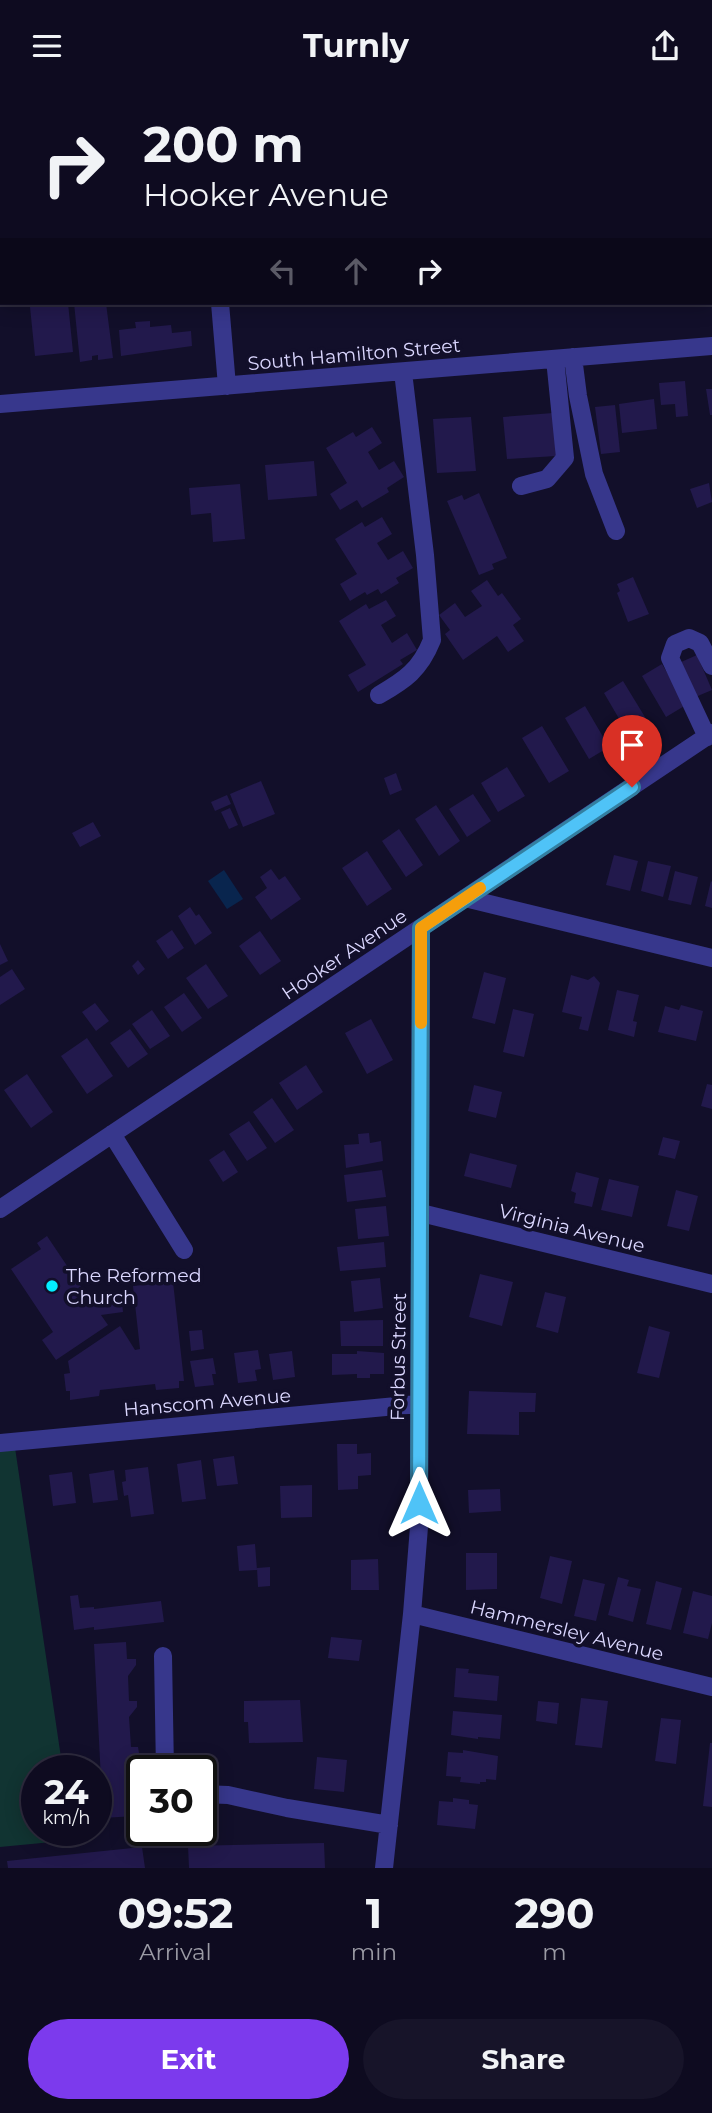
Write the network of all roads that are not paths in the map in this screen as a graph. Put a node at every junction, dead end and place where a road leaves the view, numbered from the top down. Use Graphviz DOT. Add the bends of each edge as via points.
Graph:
graph roads {
  1 [pos="220,305"];
  2 [pos="712,345"];
  3 [pos="564,358"];
  4 [pos="403,372"];
  5 [pos="227,386"];
  6 [pos="0,404"];
  7 [pos="521,486"];
  8 [pos="616,531"];
  9 [pos="712,666"];
  10 [pos="379,695"];
  11 [pos="710,735"];
  12 [pos="465,898"];
  13 [pos="421,928"];
  14 [pos="712,958"];
  15 [pos="112,1134"];
  16 [pos="0,1209"];
  17 [pos="421,1213"];
  18 [pos="184,1250"];
  19 [pos="712,1284"];
  20 [pos="418,1404"];
  21 [pos="0,1443"];
  22 [pos="412,1614"];
  23 [pos="163,1656"];
  24 [pos="712,1687"];
  25 [pos="164,1755"];
  26 [pos="217,1795"];
  27 [pos="389,1825"];
  28 [pos="384,1868"];
  1 -- 5 [label="street"];
  2 -- 3 [label="street, South Hamilton Street"];
  3 -- 4 [label="street, South Hamilton Street"];
  3 -- 7 [label="street" via="565,458 547,479"];
  3 -- 8 [label="street" via="578,396 594,474"];
  4 -- 5 [label="street, South Hamilton Street"];
  4 -- 10 [label="street" via="432,640 407,679"];
  5 -- 6 [label="street, South Hamilton Street"];
  9 -- 11 [label="street" via="700,643 689,638 675,644 670,658"];
  11 -- 12 [label="street, Hooker Avenue"];
  12 -- 13 [label="street, Hooker Avenue"];
  12 -- 14 [label="street"];
  13 -- 15 [label="street, Hooker Avenue"];
  13 -- 17 [label="street, Forbus Street"];
  15 -- 16 [label="street, Hooker Avenue"];
  15 -- 18 [label="street"];
  17 -- 19 [label="street, Virginia Avenue"];
  17 -- 20 [label="street, Forbus Street"];
  20 -- 21 [label="street, Hanscom Avenue"];
  20 -- 22 [label="street, Forbus Street" via="419,1527"];
  22 -- 24 [label="street, Hammersley Avenue"];
  22 -- 27 [label="street, Forbus Street"];
  23 -- 25 [label="street"];
  26 -- 27 [label="street"];
  27 -- 28 [label="street, Forbus Street"];
}
